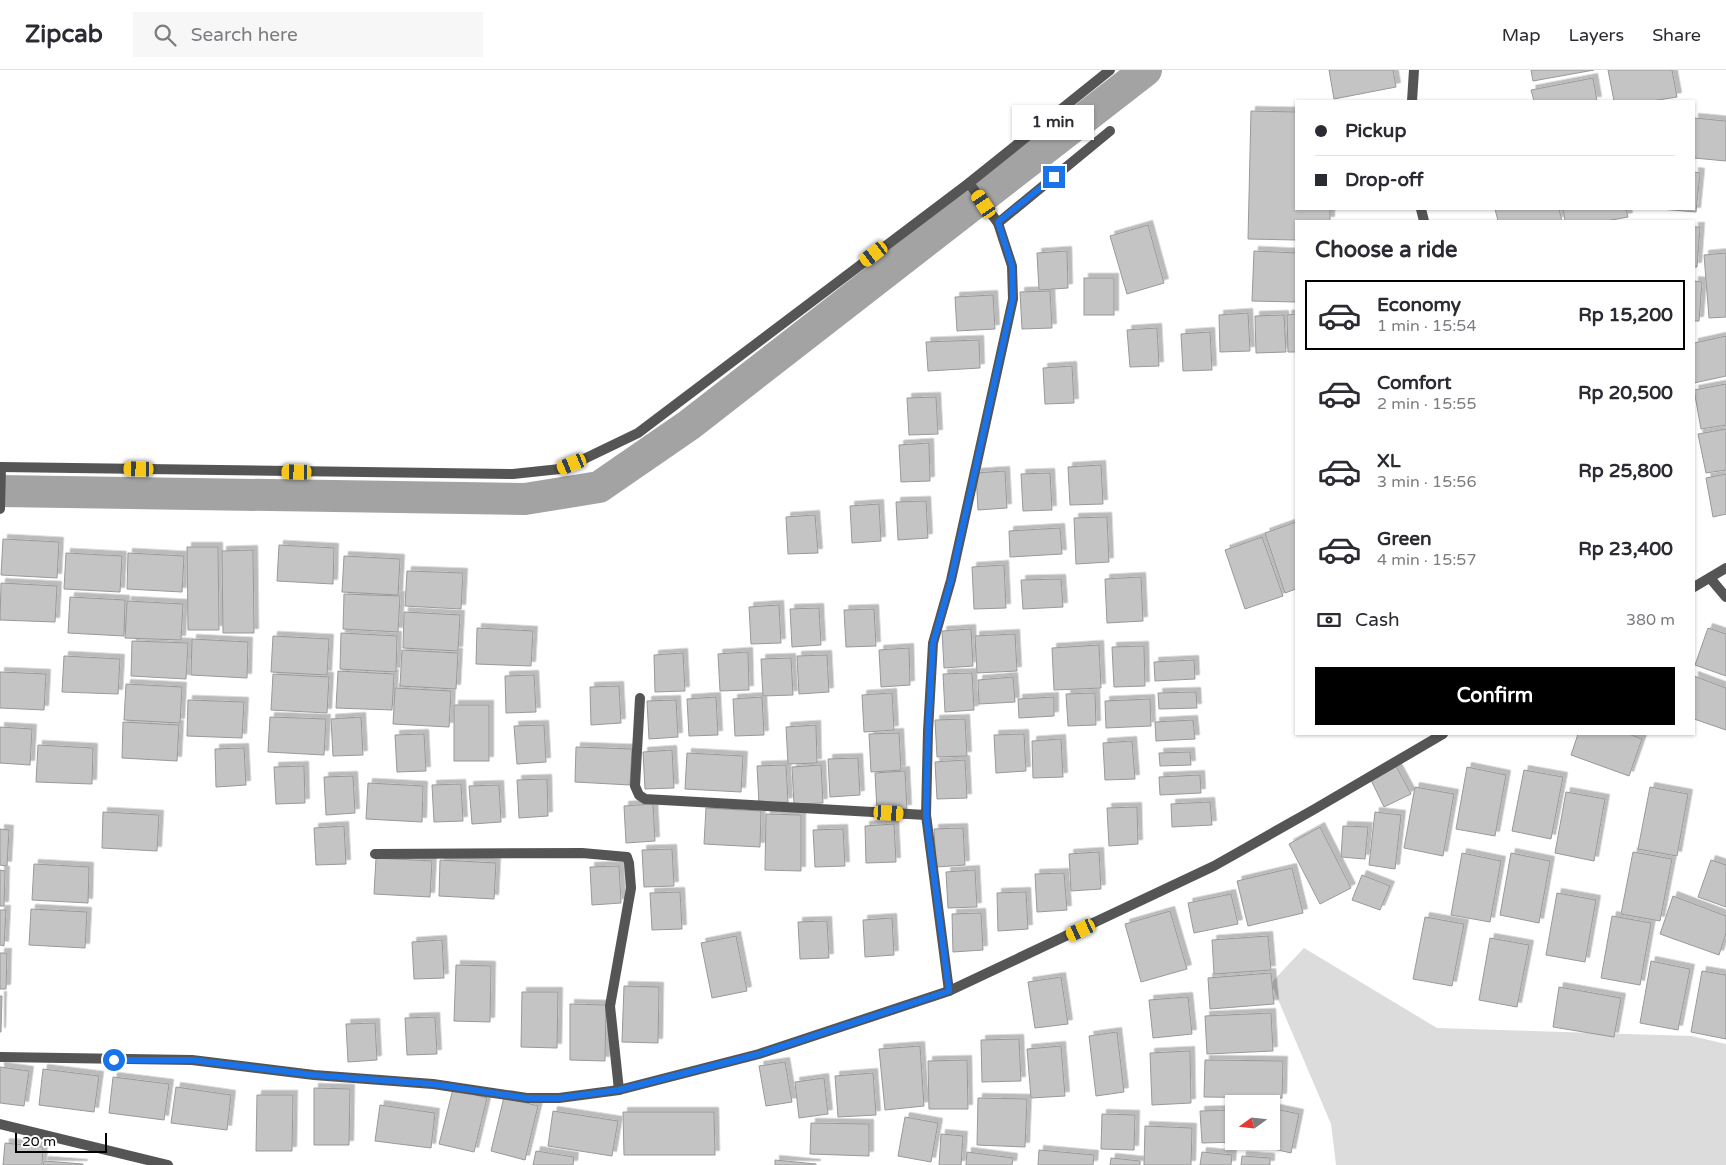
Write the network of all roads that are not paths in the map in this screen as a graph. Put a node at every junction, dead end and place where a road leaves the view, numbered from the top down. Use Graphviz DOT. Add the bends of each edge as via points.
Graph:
graph roads {
  1 [pos="1110,70"];
  2 [pos="1414,70"];
  3 [pos="1412,100"];
  4 [pos="1110,131"];
  5 [pos="972,186"];
  6 [pos="996,220"];
  7 [pos="0,467"];
  8 [pos="1,480"];
  9 [pos="0,509"];
  10 [pos="1726,568"];
  11 [pos="1710,578"];
  12 [pos="1695,586"];
  13 [pos="1726,597"];
  14 [pos="640,698"];
  15 [pos="1441,735"];
  16 [pos="926,815"];
  17 [pos="375,854"];
  18 [pos="949,991"];
  19 [pos="0,1057"];
  20 [pos="619,1090"];
  21 [pos="0,1124"];
  22 [pos="168,1165"];
  1 -- 5 [label="street"];
  2 -- 3 [label="street"];
  4 -- 6 [label="street"];
  5 -- 6 [label="street"];
  5 -- 7 [label="street" via="638,433 560,469 503,474"];
  6 -- 16 [label="street" via="1012,266 1013,298 951,580 933,643"];
  7 -- 8 [label="street"];
  8 -- 9 [label="street"];
  10 -- 11 [label="street"];
  11 -- 12 [label="street"];
  11 -- 13 [label="street"];
  14 -- 16 [label="street" via="635,786 644,799"];
  15 -- 18 [label="street" via="1214,866"];
  16 -- 18 [label="street"];
  17 -- 20 [label="street" via="582,852 627,857 631,888 610,1006"];
  18 -- 20 [label="street" via="759,1054"];
  19 -- 20 [label="street" via="192,1060 314,1075 433,1084 527,1098 559,1098"];
  21 -- 22 [label="street"];
}
